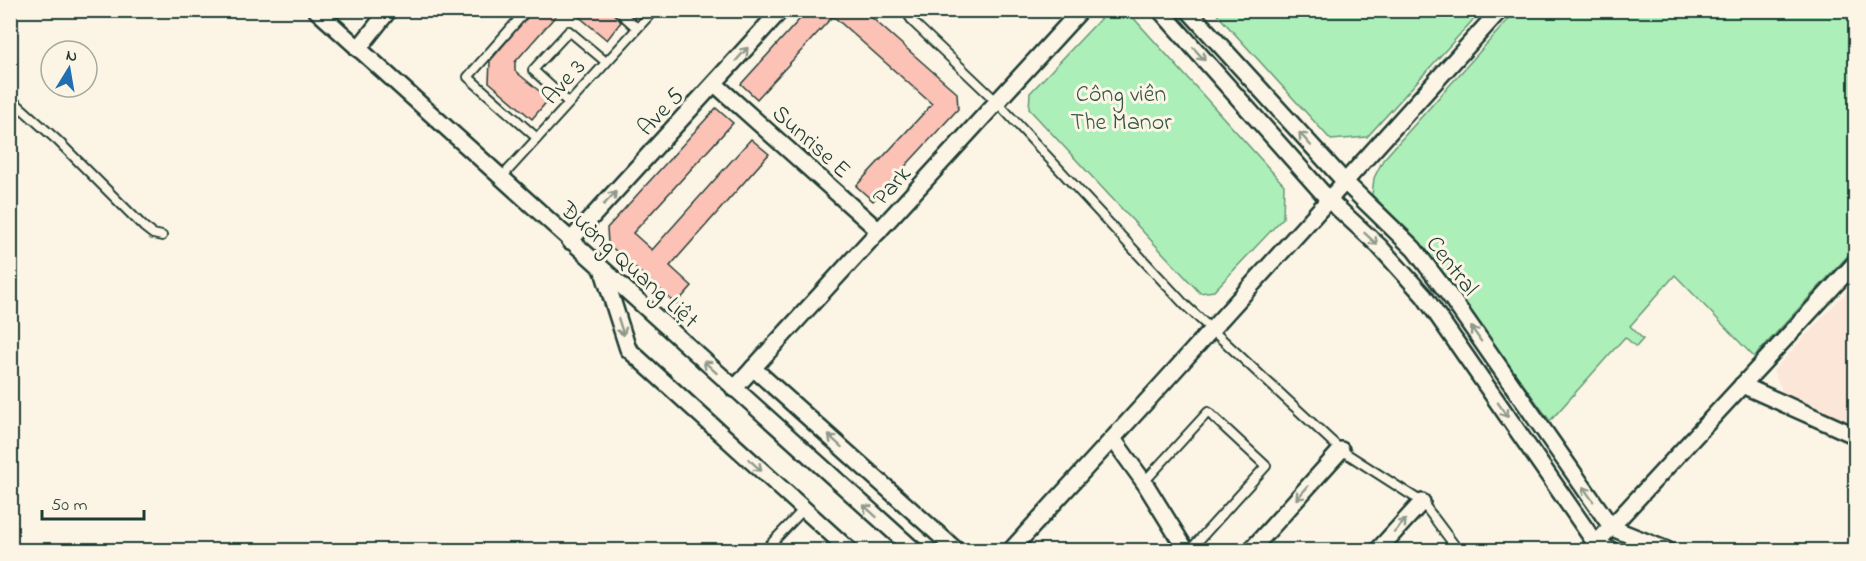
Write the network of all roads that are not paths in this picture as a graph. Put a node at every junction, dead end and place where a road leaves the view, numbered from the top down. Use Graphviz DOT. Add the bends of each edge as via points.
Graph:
graph roads {
  1 [pos="316,10"];
  2 [pos="390,10"];
  3 [pos="527,10"];
  4 [pos="617,10"];
  5 [pos="654,10"];
  6 [pos="781,10"];
  7 [pos="905,10"];
  8 [pos="1081,10"];
  9 [pos="1160,10"];
  10 [pos="1188,10"];
  11 [pos="1500,10"];
  12 [pos="638,28"];
  13 [pos="358,49"];
  14 [pos="606,62"];
  15 [pos="715,84"];
  16 [pos="10,98"];
  17 [pos="997,102"];
  18 [pos="569,103"];
  19 [pos="537,138"];
  20 [pos="501,178"];
  21 [pos="1345,182"];
  22 [pos="1328,199"];
  23 [pos="879,231"];
  24 [pos="162,236"];
  25 [pos="570,241"];
  26 [pos="1856,262"];
  27 [pos="603,271"];
  28 [pos="1212,331"];
  29 [pos="753,368"];
  30 [pos="1742,385"];
  31 [pos="734,388"];
  32 [pos="1856,436"];
  33 [pos="1113,439"];
  34 [pos="1341,450"];
  35 [pos="1144,482"];
  36 [pos="1422,502"];
  37 [pos="804,509"];
  38 [pos="1612,528"];
  39 [pos="840,546"];
  40 [pos="1593,547"];
  41 [pos="765,550"];
  42 [pos="914,550"];
  43 [pos="956,550"];
  44 [pos="1011,550"];
  45 [pos="1188,550"];
  46 [pos="1251,550"];
  47 [pos="1378,550"];
  48 [pos="1458,550"];
  49 [pos="1611,550"];
  50 [pos="1666,550"];
  1 -- 13 [label="street, Đường Quang Liệt"];
  2 -- 13 [label="street"];
  3 -- 19 [label="lane" via="468,77"];
  4 -- 12 [label="lane"];
  5 -- 12 [label="lane, Ave 3"];
  15 -- 6 [label="street, Ave 5, one-way"];
  7 -- 17 [label="lane"];
  8 -- 17 [label="street, Park"];
  9 -- 22 [label="street, Central, one-way"];
  21 -- 10 [label="street, Central, one-way"];
  11 -- 21 [label="street"];
  12 -- 14 [label="lane, Ave 3"];
  13 -- 20 [label="street, Đường Quang Liệt"];
  14 -- 18 [label="lane, Ave 3"];
  14 -- 18 [label="lane" via="569,32 533,70"];
  15 -- 23 [label="street, Sunrise E"];
  25 -- 15 [label="street, Ave 5, one-way"];
  16 -- 24 [label="lane" via="144,227"];
  17 -- 23 [label="street, Park"];
  17 -- 28 [label="lane"];
  18 -- 19 [label="lane, Ave 3"];
  19 -- 20 [label="lane, Ave 3"];
  20 -- 25 [label="street, Đường Quang Liệt"];
  21 -- 22 [label="street"];
  38 -- 21 [label="street, Central, one-way" via="1414,249"];
  22 -- 28 [label="street"];
  22 -- 40 [label="street, Central, one-way" via="1379,246 1424,296"];
  23 -- 29 [label="street, Park"];
  25 -- 27 [label="street, Đường Quang Liệt"];
  26 -- 30 [label="street"];
  31 -- 27 [label="street, Đường Quang Liệt, one-way"];
  27 -- 37 [label="street, one-way" via="628,349"];
  28 -- 33 [label="street"];
  28 -- 34 [label="lane"];
  29 -- 31 [label="street, Park"];
  43 -- 29 [label="street, one-way"];
  30 -- 32 [label="street"];
  30 -- 38 [label="street"];
  42 -- 31 [label="street, Đường Quang Liệt, one-way"];
  33 -- 35 [label="street"];
  33 -- 44 [label="street"];
  34 -- 36 [label="lane"];
  34 -- 46 [label="street, one-way"];
  35 -- 45 [label="street"];
  35 -- 45 [label="lane" via="1208,412 1266,466"];
  47 -- 36 [label="street, one-way"];
  36 -- 48 [label="lane"];
  37 -- 39 [label="street"];
  37 -- 41 [label="lane"];
  38 -- 40 [label="street"];
  38 -- 50 [label="street"];
  40 -- 49 [label="street"];
}
